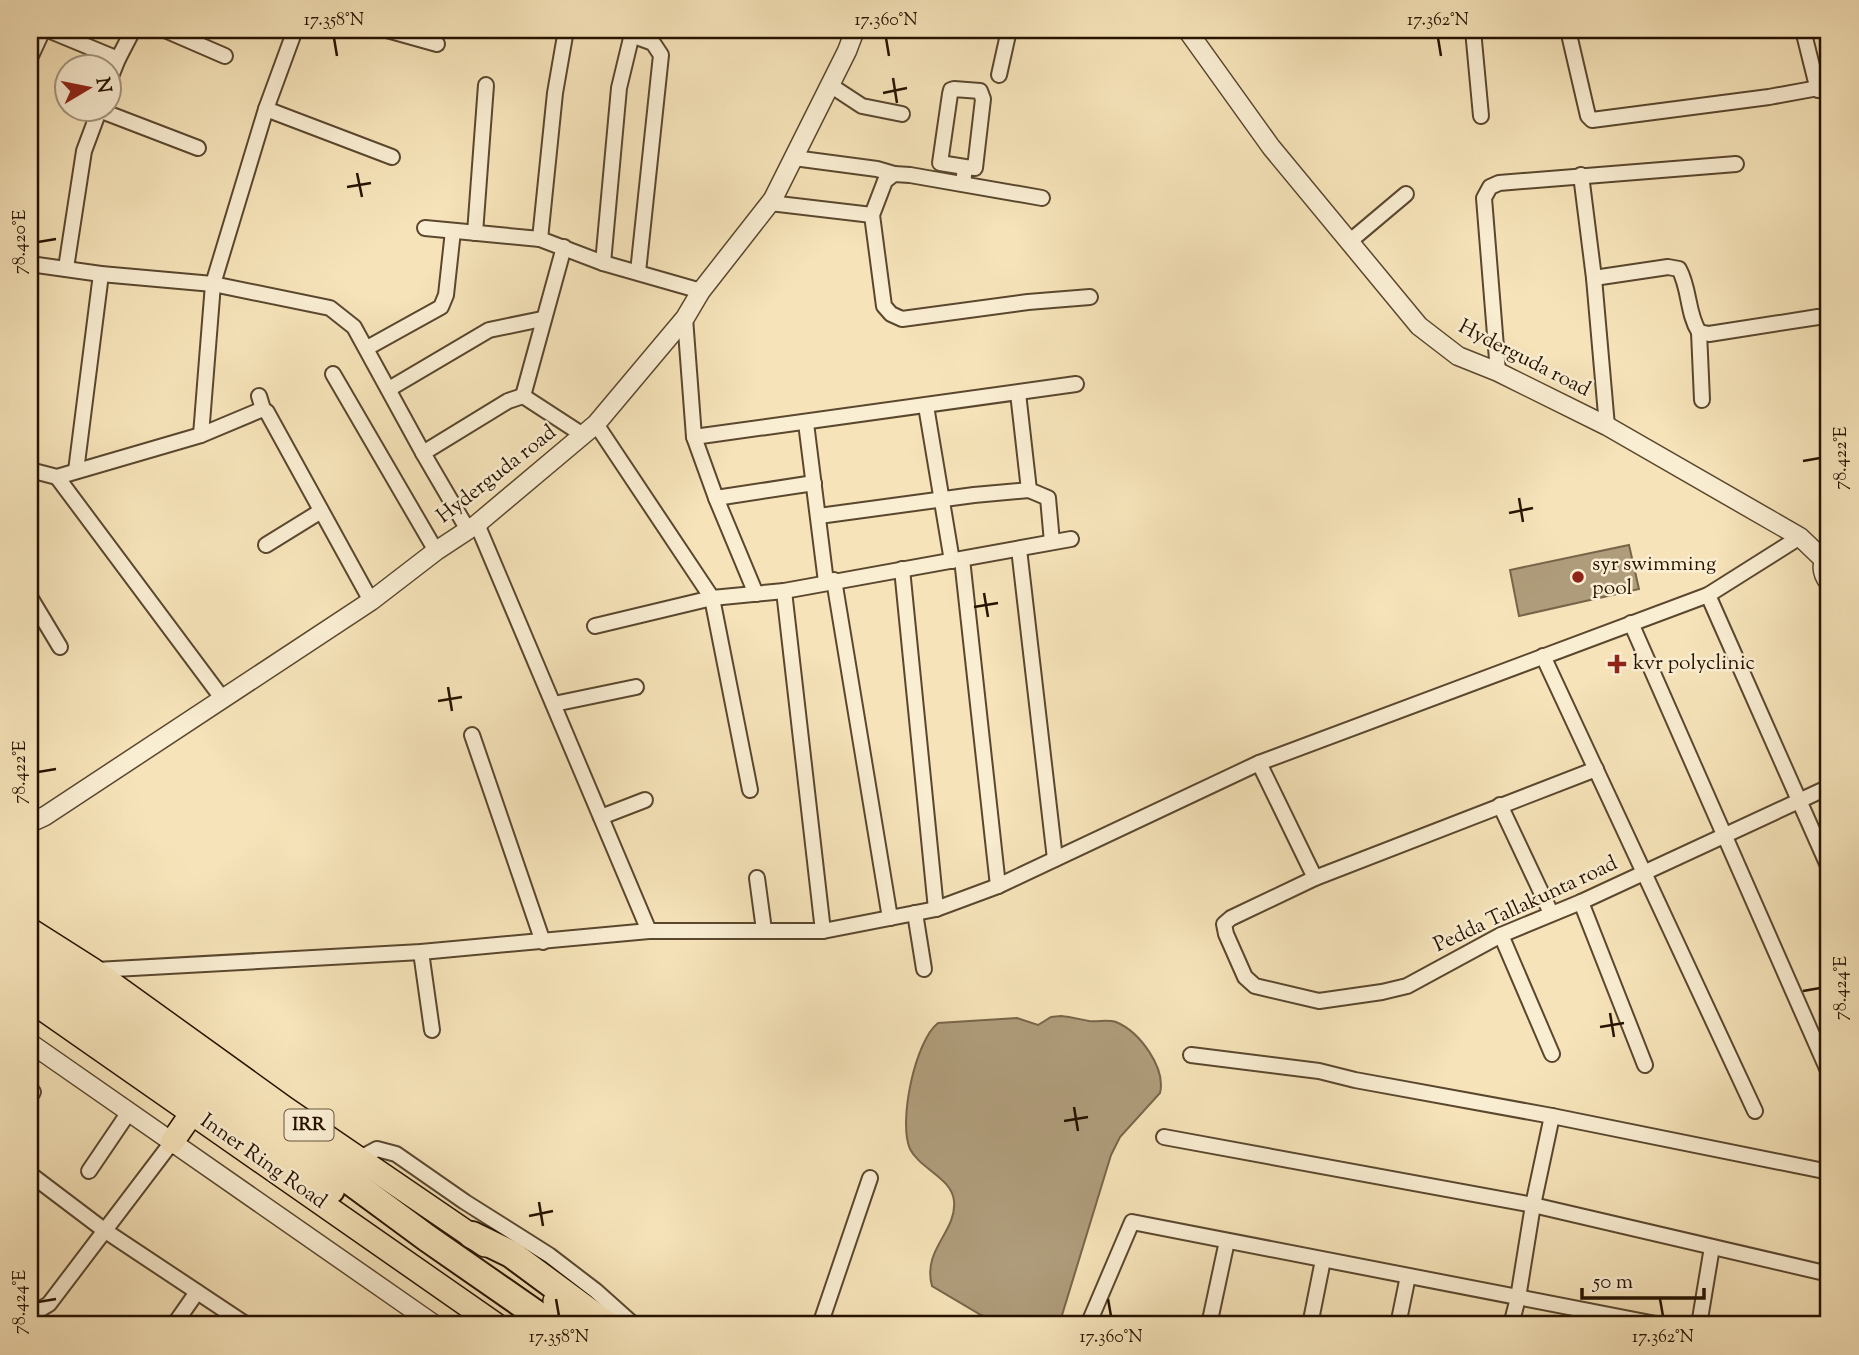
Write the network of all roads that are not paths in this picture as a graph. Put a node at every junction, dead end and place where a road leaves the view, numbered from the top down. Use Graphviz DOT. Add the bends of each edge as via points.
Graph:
graph roads {
  1 [pos="46,30"];
  2 [pos="133,30"];
  3 [pos="165,30"];
  4 [pos="295,30"];
  5 [pos="387,30"];
  6 [pos="566,30"];
  7 [pos="855,30"];
  8 [pos="1009,30"];
  9 [pos="1186,30"];
  10 [pos="1473,30"];
  11 [pos="1568,30"];
  12 [pos="1803,30"];
  13 [pos="632,32"];
  14 [pos="437,44"];
  15 [pos="101,52"];
  16 [pos="122,52"];
  17 [pos="225,56"];
  18 [pos="30,58"];
  19 [pos="999,75"];
  20 [pos="486,85"];
  21 [pos="830,85"];
  22 [pos="1824,88"];
  23 [pos="267,109"];
  24 [pos="902,114"];
  25 [pos="1481,116"];
  26 [pos="122,118"];
  27 [pos="94,122"];
  28 [pos="198,148"];
  29 [pos="392,158"];
  30 [pos="794,158"];
  31 [pos="1736,164"];
  32 [pos="965,167"];
  33 [pos="894,174"];
  34 [pos="1581,175"];
  35 [pos="963,184"];
  36 [pos="1406,194"];
  37 [pos="1042,198"];
  38 [pos="770,203"];
  39 [pos="872,215"];
  40 [pos="425,228"];
  41 [pos="453,231"];
  42 [pos="475,233"];
  43 [pos="540,239"];
  44 [pos="1349,242"];
  45 [pos="564,247"];
  46 [pos="603,263"];
  47 [pos="30,264"];
  48 [pos="66,268"];
  49 [pos="638,272"];
  50 [pos="101,274"];
  51 [pos="1594,278"];
  52 [pos="214,284"];
  53 [pos="701,291"];
  54 [pos="1090,297"];
  55 [pos="1818,317"];
  56 [pos="685,318"];
  57 [pos="542,319"];
  58 [pos="1699,332"];
  59 [pos="366,348"];
  60 [pos="1498,372"];
  61 [pos="332,374"];
  62 [pos="1076,384"];
  63 [pos="389,389"];
  64 [pos="1018,393"];
  65 [pos="523,396"];
  66 [pos="1702,400"];
  67 [pos="926,406"];
  68 [pos="806,423"];
  69 [pos="1607,426"];
  70 [pos="590,430"];
  71 [pos="201,435"];
  72 [pos="694,437"];
  73 [pos="423,453"];
  74 [pos="30,470"];
  75 [pos="76,471"];
  76 [pos="57,477"];
  77 [pos="814,483"];
  78 [pos="1029,490"];
  79 [pos="716,498"];
  80 [pos="941,500"];
  81 [pos="321,511"];
  82 [pos="819,516"];
  83 [pos="473,527"];
  84 [pos="1800,537"];
  85 [pos="1071,540"];
  86 [pos="1052,542"];
  87 [pos="266,545"];
  88 [pos="1019,549"];
  89 [pos="436,551"];
  90 [pos="1827,556"];
  91 [pos="957,560"];
  92 [pos="902,569"];
  93 [pos="830,581"];
  94 [pos="1829,583"];
  95 [pos="784,591"];
  96 [pos="756,594"];
  97 [pos="1708,595"];
  98 [pos="30,597"];
  99 [pos="712,598"];
  100 [pos="371,601"];
  101 [pos="1631,623"];
  102 [pos="594,626"];
  103 [pos="60,648"];
  104 [pos="1544,656"];
  105 [pos="636,687"];
  106 [pos="222,698"];
  107 [pos="554,704"];
  108 [pos="472,735"];
  109 [pos="1259,763"];
  110 [pos="1596,769"];
  111 [pos="1829,788"];
  112 [pos="750,790"];
  113 [pos="645,800"];
  114 [pos="1800,801"];
  115 [pos="1500,805"];
  116 [pos="601,817"];
  117 [pos="30,823"];
  118 [pos="1723,836"];
  119 [pos="1055,859"];
  120 [pos="1829,868"];
  121 [pos="1644,873"];
  122 [pos="757,878"];
  123 [pos="1315,878"];
  124 [pos="998,886"];
  125 [pos="1581,902"];
  126 [pos="936,909"];
  127 [pos="915,913"];
  128 [pos="1551,913"];
  129 [pos="890,918"];
  130 [pos="30,922"];
  131 [pos="30,930"];
  132 [pos="764,930"];
  133 [pos="823,930"];
  134 [pos="649,931"];
  135 [pos="1501,935"];
  136 [pos="543,942"];
  137 [pos="30,945"];
  138 [pos="421,952"];
  139 [pos="924,969"];
  140 [pos="98,970"];
  141 [pos="30,973"];
  142 [pos="30,1000"];
  143 [pos="432,1030"];
  144 [pos="30,1043"];
  145 [pos="1552,1054"];
  146 [pos="1191,1055"];
  147 [pos="1645,1065"];
  148 [pos="1829,1073"];
  149 [pos="30,1089"];
  150 [pos="30,1096"];
  151 [pos="292,1107"];
  152 [pos="1755,1111"];
  153 [pos="130,1112"];
  154 [pos="192,1113"];
  155 [pos="1552,1116"];
  156 [pos="1164,1137"];
  157 [pos="172,1142"];
  158 [pos="366,1154"];
  159 [pos="89,1171"];
  160 [pos="1829,1172"];
  161 [pos="30,1174"];
  162 [pos="870,1178"];
  163 [pos="393,1182"];
  164 [pos="1533,1205"];
  165 [pos="104,1230"];
  166 [pos="472,1235"];
  167 [pos="1227,1241"];
  168 [pos="1712,1247"];
  169 [pos="1323,1260"];
  170 [pos="1829,1274"];
  171 [pos="1408,1276"];
  172 [pos="197,1292"];
  173 [pos="1518,1298"];
  174 [pos="30,1309"];
  175 [pos="174,1325"];
  176 [pos="247,1325"];
  177 [pos="435,1325"];
  178 [pos="496,1325"];
  179 [pos="520,1325"];
  180 [pos="552,1325"];
  181 [pos="585,1325"];
  182 [pos="607,1325"];
  183 [pos="634,1325"];
  184 [pos="820,1325"];
  185 [pos="1088,1325"];
  186 [pos="1209,1325"];
  187 [pos="1310,1325"];
  188 [pos="1398,1325"];
  189 [pos="1511,1325"];
  190 [pos="1661,1325"];
  191 [pos="1699,1325"];
  1 -- 15 [label="street"];
  1 -- 18 [label="street"];
  2 -- 16 [label="street"];
  3 -- 17 [label="street"];
  4 -- 23 [label="street"];
  5 -- 14 [label="street"];
  6 -- 43 [label="street"];
  7 -- 21 [label="street, Hyderguda road"];
  8 -- 19 [label="street"];
  9 -- 44 [label="street, Hyderguda road" via="1271,147"];
  10 -- 25 [label="street"];
  11 -- 22 [label="street" via="1592,120"];
  12 -- 22 [label="street"];
  13 -- 46 [label="street" via="620,88"];
  13 -- 49 [label="street" via="653,43 661,55"];
  20 -- 42 [label="street"];
  21 -- 24 [label="street" via="862,106"];
  21 -- 30 [label="street, Hyderguda road"];
  23 -- 29 [label="street"];
  23 -- 52 [label="street"];
  26 -- 28 [label="street"];
  27 -- 48 [label="street" via="84,151"];
  30 -- 33 [label="street"];
  30 -- 38 [label="street, Hyderguda road"];
  31 -- 34 [label="street"];
  32 -- 32 [label="street" via="975,169 983,99 980,92 954,89 940,163"];
  32 -- 35 [label="street"];
  33 -- 35 [label="street"];
  33 -- 39 [label="street" via="885,181"];
  34 -- 51 [label="street"];
  34 -- 60 [label="street" via="1499,183 1490,187 1484,198"];
  35 -- 37 [label="street"];
  36 -- 44 [label="street"];
  38 -- 39 [label="street"];
  38 -- 53 [label="street, Hyderguda road"];
  39 -- 54 [label="street" via="884,306 902,319"];
  40 -- 41 [label="street"];
  41 -- 42 [label="street"];
  41 -- 59 [label="street" via="441,307"];
  42 -- 43 [label="street"];
  43 -- 45 [label="street"];
  44 -- 60 [label="street, Hyderguda road" via="1419,326 1458,356"];
  45 -- 46 [label="street"];
  45 -- 57 [label="street"];
  46 -- 49 [label="street"];
  47 -- 48 [label="street"];
  48 -- 50 [label="street"];
  49 -- 53 [label="street"];
  50 -- 52 [label="street"];
  50 -- 75 [label="street"];
  51 -- 58 [label="street" via="1679,269"];
  51 -- 69 [label="street"];
  52 -- 59 [label="street" via="330,309 354,327"];
  52 -- 71 [label="street"];
  53 -- 56 [label="street, Hyderguda road"];
  55 -- 58 [label="street"];
  56 -- 70 [label="street, Hyderguda road"];
  56 -- 72 [label="street"];
  57 -- 63 [label="street" via="489,330"];
  57 -- 65 [label="street"];
  58 -- 66 [label="street"];
  59 -- 63 [label="street"];
  60 -- 69 [label="street, Hyderguda road"];
  61 -- 89 [label="street"];
  62 -- 64 [label="street"];
  63 -- 73 [label="street"];
  64 -- 67 [label="street"];
  64 -- 78 [label="street"];
  65 -- 70 [label="street"];
  65 -- 73 [label="street"];
  67 -- 68 [label="street"];
  67 -- 80 [label="street"];
  68 -- 72 [label="street"];
  68 -- 77 [label="street"];
  69 -- 84 [label="street, Hyderguda road"];
  70 -- 83 [label="street, Hyderguda road"];
  70 -- 99 [label="street"];
  71 -- 75 [label="street"];
  71 -- 81 [label="street" via="260,403"];
  72 -- 79 [label="street"];
  73 -- 83 [label="street"];
  74 -- 76 [label="street"];
  75 -- 76 [label="street"];
  76 -- 106 [label="street"];
  77 -- 79 [label="street"];
  77 -- 82 [label="street"];
  78 -- 80 [label="street"];
  78 -- 86 [label="street" via="1048,498"];
  79 -- 96 [label="street"];
  80 -- 82 [label="street"];
  80 -- 91 [label="street"];
  81 -- 87 [label="street"];
  81 -- 100 [label="street"];
  82 -- 93 [label="street"];
  83 -- 89 [label="street, Hyderguda road"];
  83 -- 107 [label="street"];
  84 -- 90 [label="street, Hyderguda road"];
  84 -- 97 [label="street"];
  85 -- 86 [label="street"];
  86 -- 88 [label="street"];
  88 -- 91 [label="street"];
  88 -- 119 [label="street"];
  89 -- 100 [label="street, Hyderguda road"];
  90 -- 94 [label="street" via="1824,576"];
  91 -- 92 [label="street"];
  91 -- 124 [label="street"];
  92 -- 93 [label="street"];
  92 -- 126 [label="street"];
  93 -- 95 [label="street"];
  93 -- 129 [label="street"];
  95 -- 96 [label="street"];
  95 -- 133 [label="street"];
  96 -- 99 [label="street"];
  97 -- 101 [label="street"];
  97 -- 114 [label="street"];
  98 -- 103 [label="street"];
  99 -- 102 [label="street"];
  99 -- 112 [label="street"];
  100 -- 106 [label="street, Hyderguda road"];
  101 -- 104 [label="street"];
  101 -- 118 [label="street"];
  104 -- 109 [label="street"];
  104 -- 110 [label="street"];
  105 -- 107 [label="street"];
  106 -- 117 [label="street, Hyderguda road"];
  107 -- 116 [label="street"];
  108 -- 136 [label="street"];
  109 -- 119 [label="street"];
  109 -- 123 [label="street"];
  110 -- 115 [label="street"];
  110 -- 121 [label="street"];
  111 -- 114 [label="street, Pedda Tallakunta road"];
  113 -- 116 [label="street"];
  114 -- 118 [label="street, Pedda Tallakunta road"];
  114 -- 120 [label="street"];
  115 -- 123 [label="street"];
  115 -- 128 [label="street"];
  116 -- 134 [label="street"];
  118 -- 121 [label="street, Pedda Tallakunta road"];
  118 -- 148 [label="street"];
  119 -- 124 [label="street"];
  121 -- 125 [label="street, Pedda Tallakunta road"];
  121 -- 152 [label="street"];
  122 -- 132 [label="street"];
  123 -- 135 [label="street, Pedda Tallakunta road" via="1224,924 1245,977 1255,986 1319,1001 1382,992 1407,986"];
  124 -- 126 [label="street"];
  125 -- 128 [label="street, Pedda Tallakunta road"];
  125 -- 147 [label="street"];
  126 -- 127 [label="street"];
  127 -- 129 [label="street"];
  127 -- 139 [label="street"];
  128 -- 135 [label="street, Pedda Tallakunta road"];
  129 -- 133 [label="street"];
  130 -- 140 [label="street"];
  131 -- 140 [label="main road, IRR"];
  132 -- 133 [label="street"];
  132 -- 134 [label="street"];
  134 -- 136 [label="street"];
  135 -- 145 [label="street"];
  136 -- 138 [label="street"];
  137 -- 180 [label="highway"];
  138 -- 140 [label="street"];
  138 -- 143 [label="street"];
  140 -- 151 [label="main road, IRR"];
  141 -- 179 [label="highway"];
  142 -- 154 [label="main road, Inner Ring Road / IRR"];
  144 -- 153 [label="street"];
  146 -- 155 [label="street" via="1319,1071"];
  149 -- 150 [label="street"];
  151 -- 158 [label="street"];
  151 -- 163 [label="main road, IRR"];
  153 -- 157 [label="street"];
  153 -- 159 [label="street"];
  154 -- 157 [label="main road"];
  154 -- 178 [label="main road, Inner Ring Road / IRR"];
  155 -- 160 [label="street"];
  155 -- 164 [label="street"];
  156 -- 164 [label="street"];
  157 -- 165 [label="street"];
  157 -- 177 [label="street"];
  158 -- 163 [label="street" via="390,1172"];
  158 -- 183 [label="street" via="377,1149 396,1154 549,1255"];
  161 -- 165 [label="street"];
  162 -- 184 [label="street"];
  163 -- 166 [label="main road, IRR"];
  164 -- 168 [label="street"];
  164 -- 173 [label="street"];
  165 -- 172 [label="street"];
  165 -- 174 [label="street" via="50,1304"];
  166 -- 181 [label="main road, IRR"];
  166 -- 182 [label="highway" via="511,1254"];
  167 -- 169 [label="street"];
  167 -- 185 [label="street" via="1132,1222"];
  167 -- 186 [label="street"];
  168 -- 170 [label="street"];
  168 -- 191 [label="street"];
  169 -- 171 [label="street"];
  169 -- 187 [label="street"];
  171 -- 173 [label="street"];
  171 -- 188 [label="street"];
  172 -- 175 [label="street"];
  172 -- 176 [label="street"];
  173 -- 189 [label="street"];
  173 -- 190 [label="street"];
}
